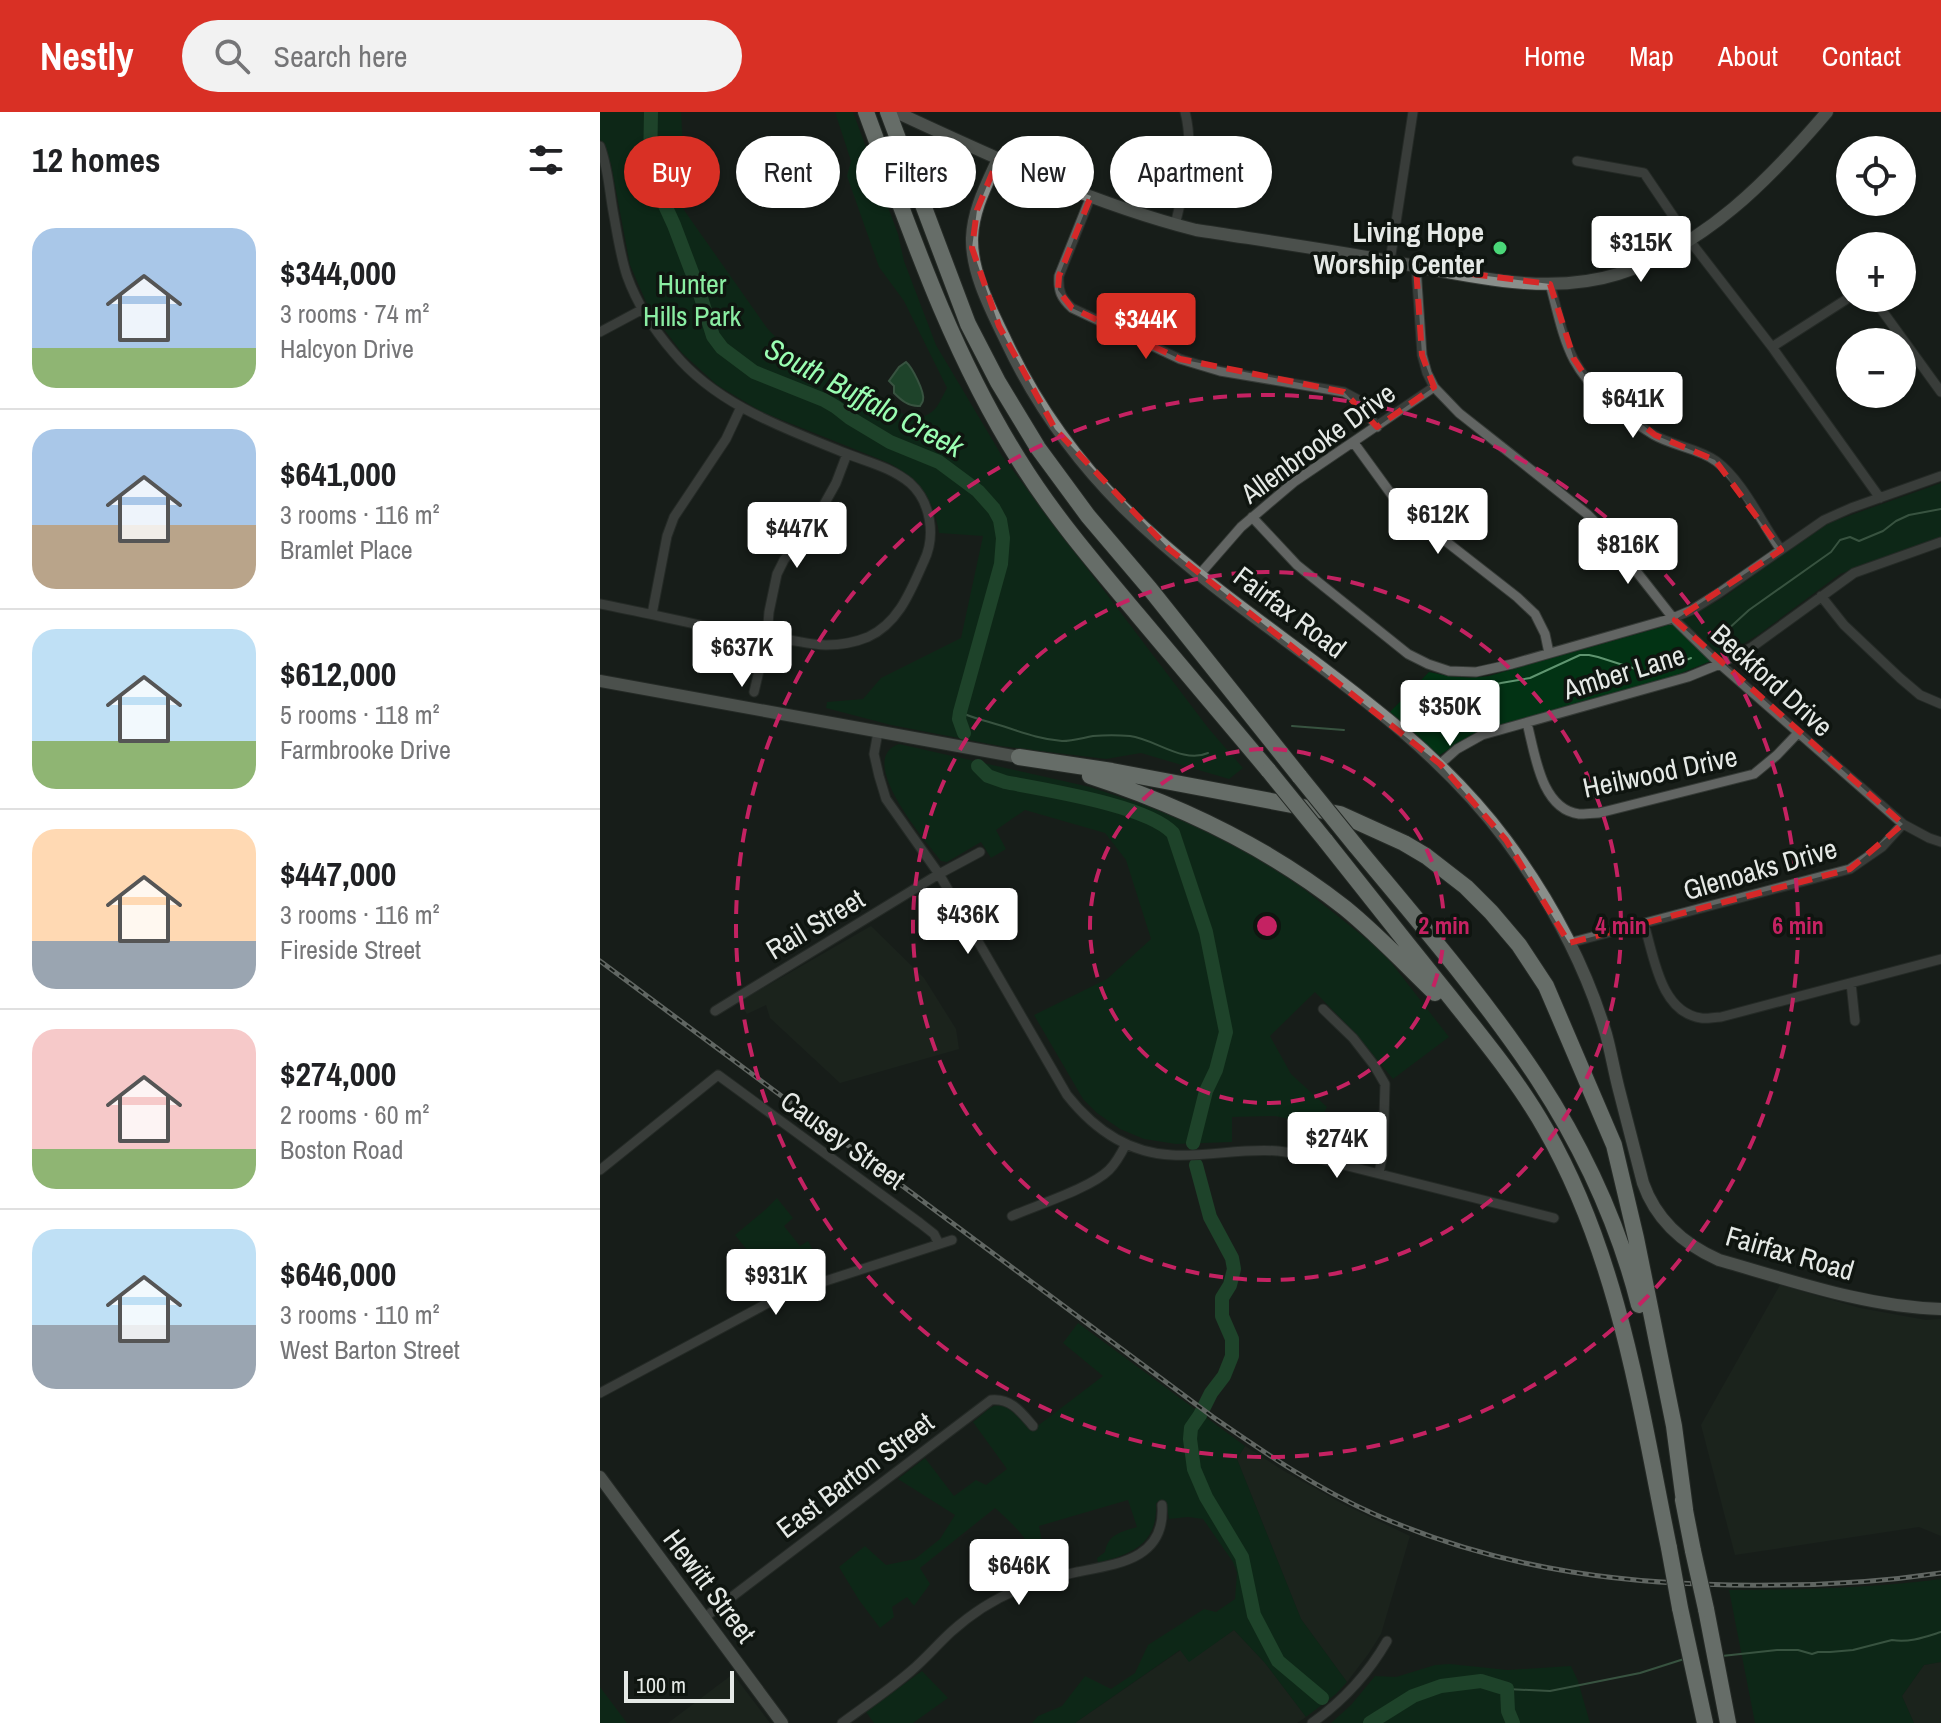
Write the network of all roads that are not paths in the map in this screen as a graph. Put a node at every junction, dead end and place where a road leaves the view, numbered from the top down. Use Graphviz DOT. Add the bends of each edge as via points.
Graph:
graph roads {
  1 [pos="866,112"];
  2 [pos="888,112"];
  3 [pos="896,112"];
  4 [pos="1185,112"];
  5 [pos="1413,112"];
  6 [pos="1821,115"];
  7 [pos="600,146"];
  8 [pos="992,156"];
  9 [pos="1577,161"];
  10 [pos="992,174"];
  11 [pos="605,191"];
  12 [pos="1094,197"];
  13 [pos="1086,208"];
  14 [pos="1175,225"];
  15 [pos="1690,241"];
  16 [pos="1390,261"];
  17 [pos="1416,267"];
  18 [pos="1550,284"];
  19 [pos="1836,306"];
  20 [pos="643,309"];
  21 [pos="1883,312"];
  22 [pos="600,332"];
  23 [pos="1772,347"];
  24 [pos="1434,387"];
  25 [pos="1941,392"];
  26 [pos="741,407"];
  27 [pos="1377,427"];
  28 [pos="1354,443"];
  29 [pos="847,454"];
  30 [pos="1941,476"];
  31 [pos="1880,498"];
  32 [pos="1252,517"];
  33 [pos="1941,542"];
  34 [pos="1781,550"];
  35 [pos="1200,574"];
  36 [pos="1821,596"];
  37 [pos="600,604"];
  38 [pos="652,614"];
  39 [pos="1673,618"];
  40 [pos="767,637"];
  41 [pos="1549,653"];
  42 [pos="1720,664"];
  43 [pos="600,681"];
  44 [pos="754,692"];
  45 [pos="1941,704"];
  46 [pos="1527,723"];
  47 [pos="878,732"];
  48 [pos="1798,733"];
  49 [pos="1019,757"];
  50 [pos="1440,764"];
  51 [pos="1903,824"];
  52 [pos="1941,842"];
  53 [pos="980,852"];
  54 [pos="939,874"];
  55 [pos="1644,924"];
  56 [pos="1569,943"];
  57 [pos="1941,959"];
  58 [pos="1851,983"];
  59 [pos="1323,1009"];
  60 [pos="715,1011"];
  61 [pos="1855,1021"];
  62 [pos="1515,1081"];
  63 [pos="1126,1144"];
  64 [pos="600,1170"];
  65 [pos="1379,1172"];
  66 [pos="1012,1216"];
  67 [pos="1554,1218"];
  68 [pos="952,1240"];
  69 [pos="939,1244"];
  70 [pos="1941,1309"];
  71 [pos="600,1393"];
  72 [pos="1033,1426"];
  73 [pos="600,1477"];
  74 [pos="1162,1505"];
  75 [pos="1685,1509"];
  76 [pos="704,1618"];
  77 [pos="1387,1641"];
  78 [pos="782,1723"];
  79 [pos="842,1723"];
  80 [pos="1312,1723"];
  81 [pos="1705,1723"];
  82 [pos="1728,1723"];
  1 -- 62 [label="highway, bridge" via="965,364 1043,496"];
  2 -- 75 [label="highway, bridge" via="968,324 1038,448 1452,964 1537,1078 1571,1134 1634,1282"];
  3 -- 8 [label="street"];
  4 -- 14 [label="street" via="1190,149"];
  5 -- 16 [label="street"];
  6 -- 15 [label="street" via="1779,166"];
  7 -- 11 [label="street" via="606,160"];
  9 -- 15 [label="street" via="1644,173"];
  10 -- 35 [label="street, Fairfax Road" via="977,210 972,248 982,285 1019,369 1055,429 1086,466"];
  11 -- 20 [label="street" via="627,277"];
  12 -- 14 [label="street"];
  13 -- 27 [label="street" via="1059,276 1058,290 1072,308 1180,359 1344,392 1357,399"];
  14 -- 16 [label="street"];
  15 -- 18 [label="street" via="1617,275"];
  15 -- 23 [label="street"];
  16 -- 17 [label="street"];
  17 -- 18 [label="street"];
  17 -- 24 [label="street, Beckford Drive" via="1422,355"];
  18 -- 34 [label="street" via="1574,359 1588,380 1655,435 1715,460 1731,475"];
  19 -- 23 [label="street"];
  20 -- 22 [label="street"];
  20 -- 26 [label="street" via="674,354"];
  21 -- 25 [label="street"];
  23 -- 31 [label="street"];
  24 -- 27 [label="street, Allenbrooke Drive"];
  24 -- 39 [label="street, Beckford Drive" via="1459,413 1587,514"];
  26 -- 29 [label="street"];
  26 -- 38 [label="street" via="674,517"];
  27 -- 28 [label="street, Allenbrooke Drive"];
  28 -- 32 [label="street, Allenbrooke Drive"];
  28 -- 41 [label="street" via="1394,498 1535,614"];
  29 -- 40 [label="street" via="816,519 777,574"];
  29 -- 40 [label="street" via="890,470 921,496 929,516 928,552 906,602 868,637 826,645"];
  30 -- 31 [label="street"];
  31 -- 34 [label="street" via="1824,520"];
  32 -- 35 [label="street, Allenbrooke Drive"];
  32 -- 41 [label="street" via="1297,565 1408,654 1428,664 1476,672"];
  33 -- 36 [label="street, Amber Lane" via="1854,573"];
  34 -- 39 [label="street"];
  35 -- 50 [label="street, Fairfax Road" via="1372,704"];
  36 -- 42 [label="street, Amber Lane"];
  36 -- 45 [label="street" via="1900,678"];
  37 -- 38 [label="street"];
  38 -- 40 [label="street"];
  39 -- 41 [label="street"];
  39 -- 42 [label="street, Beckford Drive"];
  40 -- 44 [label="street"];
  42 -- 46 [label="street, Amber Lane"];
  42 -- 48 [label="street, Beckford Drive"];
  43 -- 47 [label="street"];
  46 -- 48 [label="street, Heilwood Drive" via="1545,789 1556,803 1577,814 1754,774"];
  46 -- 50 [label="street, Amber Lane" via="1482,735"];
  47 -- 49 [label="street"];
  47 -- 54 [label="street" via="874,754 886,799"];
  48 -- 51 [label="street, Beckford Drive"];
  49 -- 62 [label="highway" via="1131,789 1203,819 1298,873 1347,910 1436,993"];
  49 -- 75 [label="highway" via="1340,814 1426,856 1491,912 1546,986 1614,1145 1674,1426"];
  50 -- 56 [label="street, Fairfax Road" via="1506,840"];
  51 -- 52 [label="street, Beckford Drive"];
  51 -- 55 [label="street, Glenoaks Drive" via="1850,869"];
  53 -- 54 [label="street, Rail Street"];
  54 -- 60 [label="street, Rail Street"];
  54 -- 63 [label="street" via="1067,1095 1099,1129"];
  55 -- 56 [label="street, Glenoaks Drive"];
  55 -- 58 [label="street" via="1665,992 1684,1012 1700,1018"];
  56 -- 70 [label="street, Fairfax Road" via="1606,1035 1643,1183 1670,1229 1719,1260 1871,1301"];
  57 -- 58 [label="street"];
  58 -- 61 [label="street"];
  59 -- 65 [label="street" via="1360,1047 1385,1084"];
  62 -- 81 [label="highway, bridge" via="1573,1185 1623,1327"];
  63 -- 65 [label="street" via="1172,1155 1279,1151"];
  63 -- 66 [label="street" via="1105,1174"];
  64 -- 69 [label="street, Causey Street" via="718,1075 920,1223"];
  65 -- 67 [label="street"];
  68 -- 69 [label="street"];
  69 -- 71 [label="street" via="768,1303"];
  72 -- 76 [label="street, East Barton Street" via="1011,1403 991,1400"];
  73 -- 76 [label="street, Hewitt Street"];
  74 -- 79 [label="street" via="1159,1533 1139,1555 1048,1579 987,1605"];
  75 -- 82 [label="highway, bridge"];
  76 -- 78 [label="street, Hewitt Street"];
  77 -- 80 [label="street" via="1358,1682"];
}
